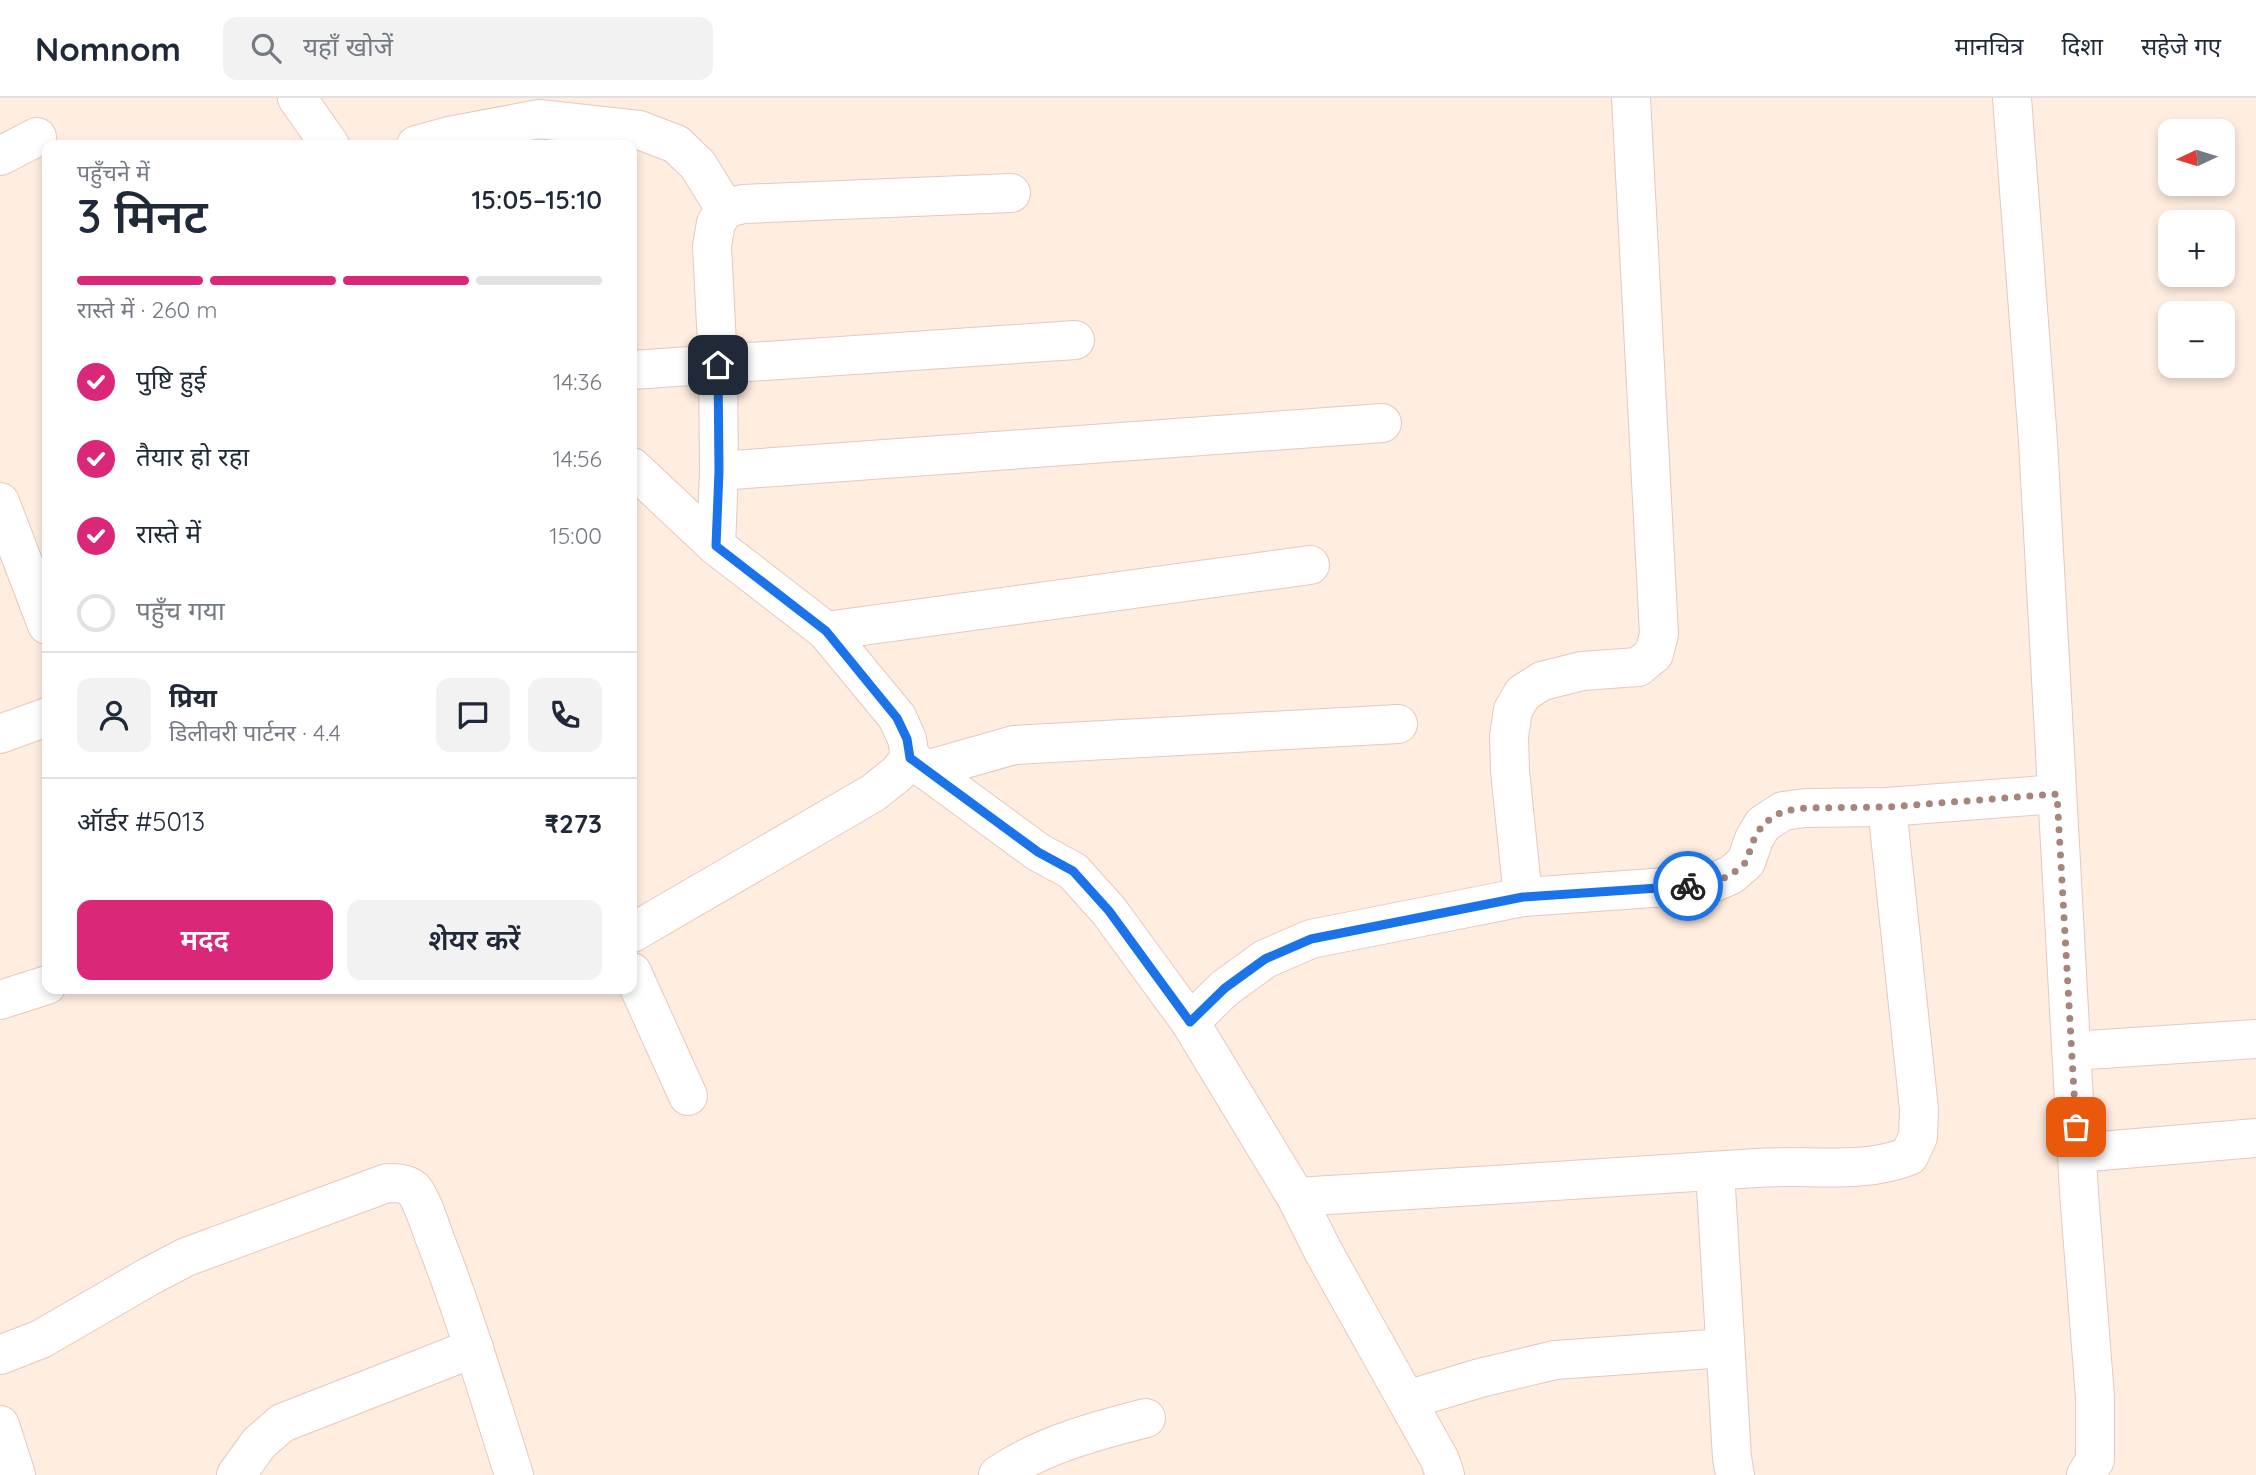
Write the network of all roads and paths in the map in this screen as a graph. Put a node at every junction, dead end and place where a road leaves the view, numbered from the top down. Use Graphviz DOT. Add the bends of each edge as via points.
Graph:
graph roads {
  1 [pos="297,98"];
  2 [pos="1631,98"];
  3 [pos="2011,98"];
  4 [pos="37,137"];
  5 [pos="326,140"];
  6 [pos="434,140"];
  7 [pos="0,156"];
  8 [pos="1011,193"];
  9 [pos="725,209"];
  10 [pos="1075,340"];
  11 [pos="718,365"];
  12 [pos="637,370"];
  13 [pos="1382,424"];
  14 [pos="719,471"];
  15 [pos="637,472"];
  16 [pos="0,502"];
  17 [pos="716,546"];
  18 [pos="1310,565"];
  19 [pos="42,612"];
  20 [pos="826,631"];
  21 [pos="42,719"];
  22 [pos="1398,724"];
  23 [pos="0,734"];
  24 [pos="918,764"];
  25 [pos="2057,794"];
  26 [pos="1887,807"];
  27 [pos="1523,897"];
  28 [pos="637,930"];
  29 [pos="637,983"];
  30 [pos="42,987"];
  31 [pos="0,1000"];
  32 [pos="1190,1022"];
  33 [pos="2256,1040"];
  34 [pos="2072,1051"];
  35 [pos="688,1096"];
  36 [pos="2256,1138"];
  37 [pos="2077,1153"];
  38 [pos="1715,1171"];
  39 [pos="1296,1197"];
  40 [pos="474,1348"];
  41 [pos="1725,1348"];
  42 [pos="0,1355"];
  43 [pos="1407,1400"];
  44 [pos="1146,1418"];
  45 [pos="0,1425"];
  46 [pos="16,1475"];
  47 [pos="236,1475"];
  48 [pos="514,1475"];
  49 [pos="998,1475"];
  50 [pos="1445,1475"];
  51 [pos="1735,1475"];
  52 [pos="2086,1475"];
  1 -- 5 [label="street"];
  2 -- 27 [label="street" via="1659,634 1654,654 1638,667 1581,671 1542,681 1523,693 1513,710 1510,771"];
  3 -- 25 [label="street" via="2038,441"];
  4 -- 7 [label="street"];
  6 -- 9 [label="street" via="539,119 639,130 676,144 698,165"];
  8 -- 9 [label="street" via="743,204"];
  9 -- 11 [label="street" via="716,223 712,246"];
  10 -- 11 [label="street"];
  11 -- 12 [label="street"];
  11 -- 14 [label="street"];
  13 -- 14 [label="street"];
  14 -- 17 [label="street"];
  15 -- 17 [label="street"];
  16 -- 19 [label="street"];
  17 -- 20 [label="street"];
  18 -- 20 [label="street"];
  20 -- 24 [label="street" via="897,718"];
  21 -- 23 [label="street"];
  22 -- 24 [label="street" via="1014,745"];
  24 -- 28 [label="street"];
  24 -- 32 [label="street" via="1028,845 1073,871 1109,911"];
  25 -- 26 [label="street"];
  25 -- 34 [label="street"];
  26 -- 27 [label="street" via="1783,811 1763,824 1746,862 1710,884"];
  26 -- 38 [label="street" via="1919,1110 1918,1138 1909,1156 1891,1163"];
  27 -- 32 [label="street" via="1311,939 1265,959 1225,988"];
  29 -- 35 [label="street"];
  30 -- 31 [label="street"];
  32 -- 39 [label="street"];
  33 -- 34 [label="street"];
  34 -- 37 [label="street"];
  36 -- 37 [label="street"];
  37 -- 52 [label="street" via="2095,1397 2095,1460"];
  38 -- 39 [label="street"];
  38 -- 41 [label="street"];
  39 -- 43 [label="street"];
  40 -- 42 [label="street" via="422,1206 413,1189 387,1182 186,1257 41,1339"];
  40 -- 47 [label="street" via="282,1423 259,1443"];
  40 -- 48 [label="street"];
  41 -- 43 [label="street" via="1555,1360"];
  41 -- 51 [label="street"];
  43 -- 50 [label="street"];
  44 -- 49 [label="street" via="1032,1454"];
  45 -- 46 [label="street"];
}
